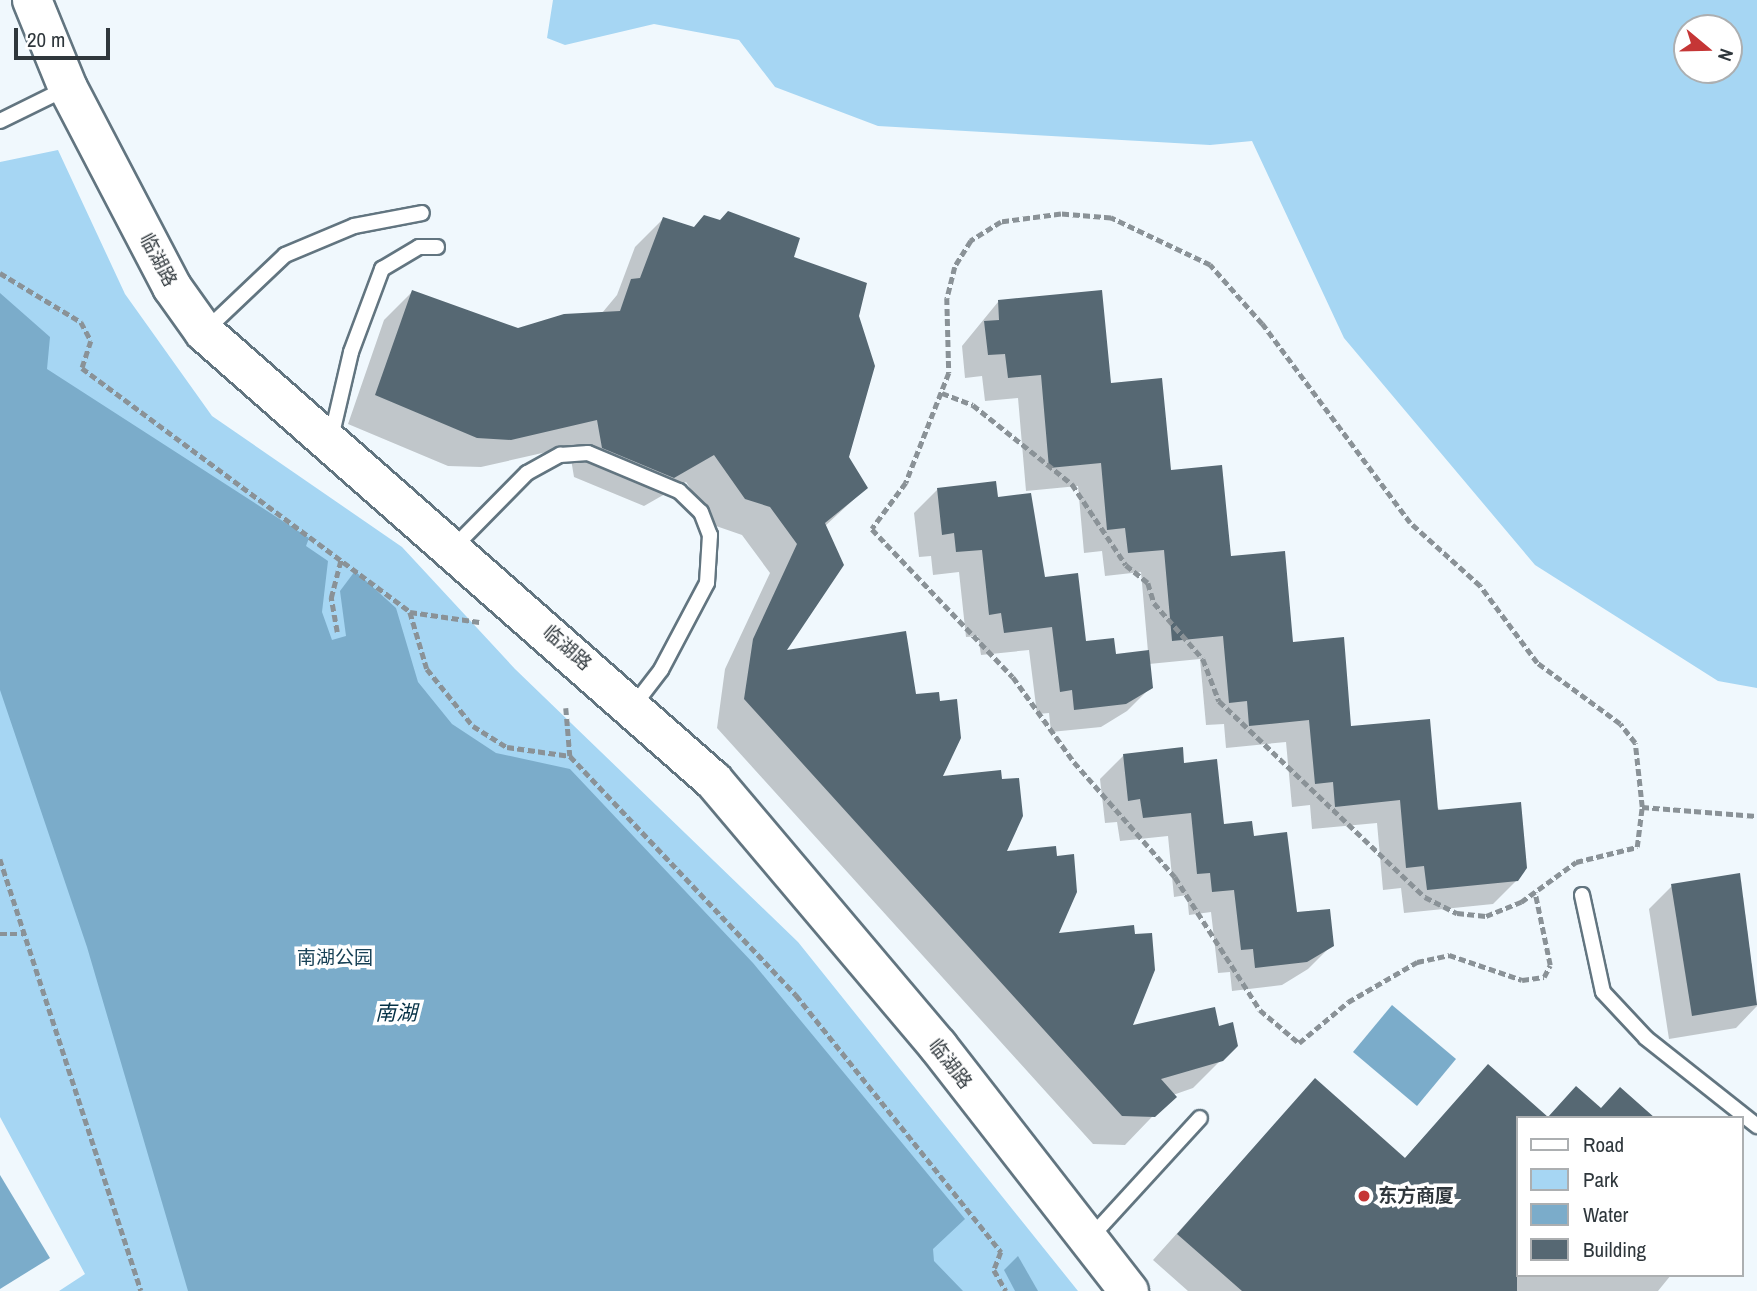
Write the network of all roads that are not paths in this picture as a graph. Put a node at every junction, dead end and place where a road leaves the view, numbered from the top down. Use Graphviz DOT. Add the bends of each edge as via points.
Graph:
graph roads {
  1 [pos="32,0"];
  2 [pos="68,88"];
  3 [pos="0,121"];
  4 [pos="422,213"];
  5 [pos="437,247"];
  6 [pos="204,332"];
  7 [pos="330,443"];
  8 [pos="454,547"];
  9 [pos="634,705"];
  10 [pos="1582,895"];
  11 [pos="1200,1118"];
  12 [pos="1757,1126"];
  13 [pos="1086,1242"];
  14 [pos="1129,1291"];
  1 -- 2 [label="street, 临湖路"];
  2 -- 3 [label="lane"];
  2 -- 6 [label="street, 临湖路" via="172,287"];
  4 -- 6 [label="lane" via="354,226 285,255"];
  5 -- 7 [label="lane" via="419,247 382,269 351,352"];
  6 -- 7 [label="street, 临湖路"];
  7 -- 8 [label="street, 临湖路"];
  8 -- 9 [label="street, 临湖路"];
  8 -- 9 [label="lane" via="527,473 560,456 588,453 679,491 701,512 710,536 707,583 661,670"];
  9 -- 13 [label="street, 临湖路" via="714,781 822,906"];
  10 -- 12 [label="lane" via="1604,992 1646,1038"];
  11 -- 13 [label="lane"];
  13 -- 14 [label="street, 临湖路"];
}
